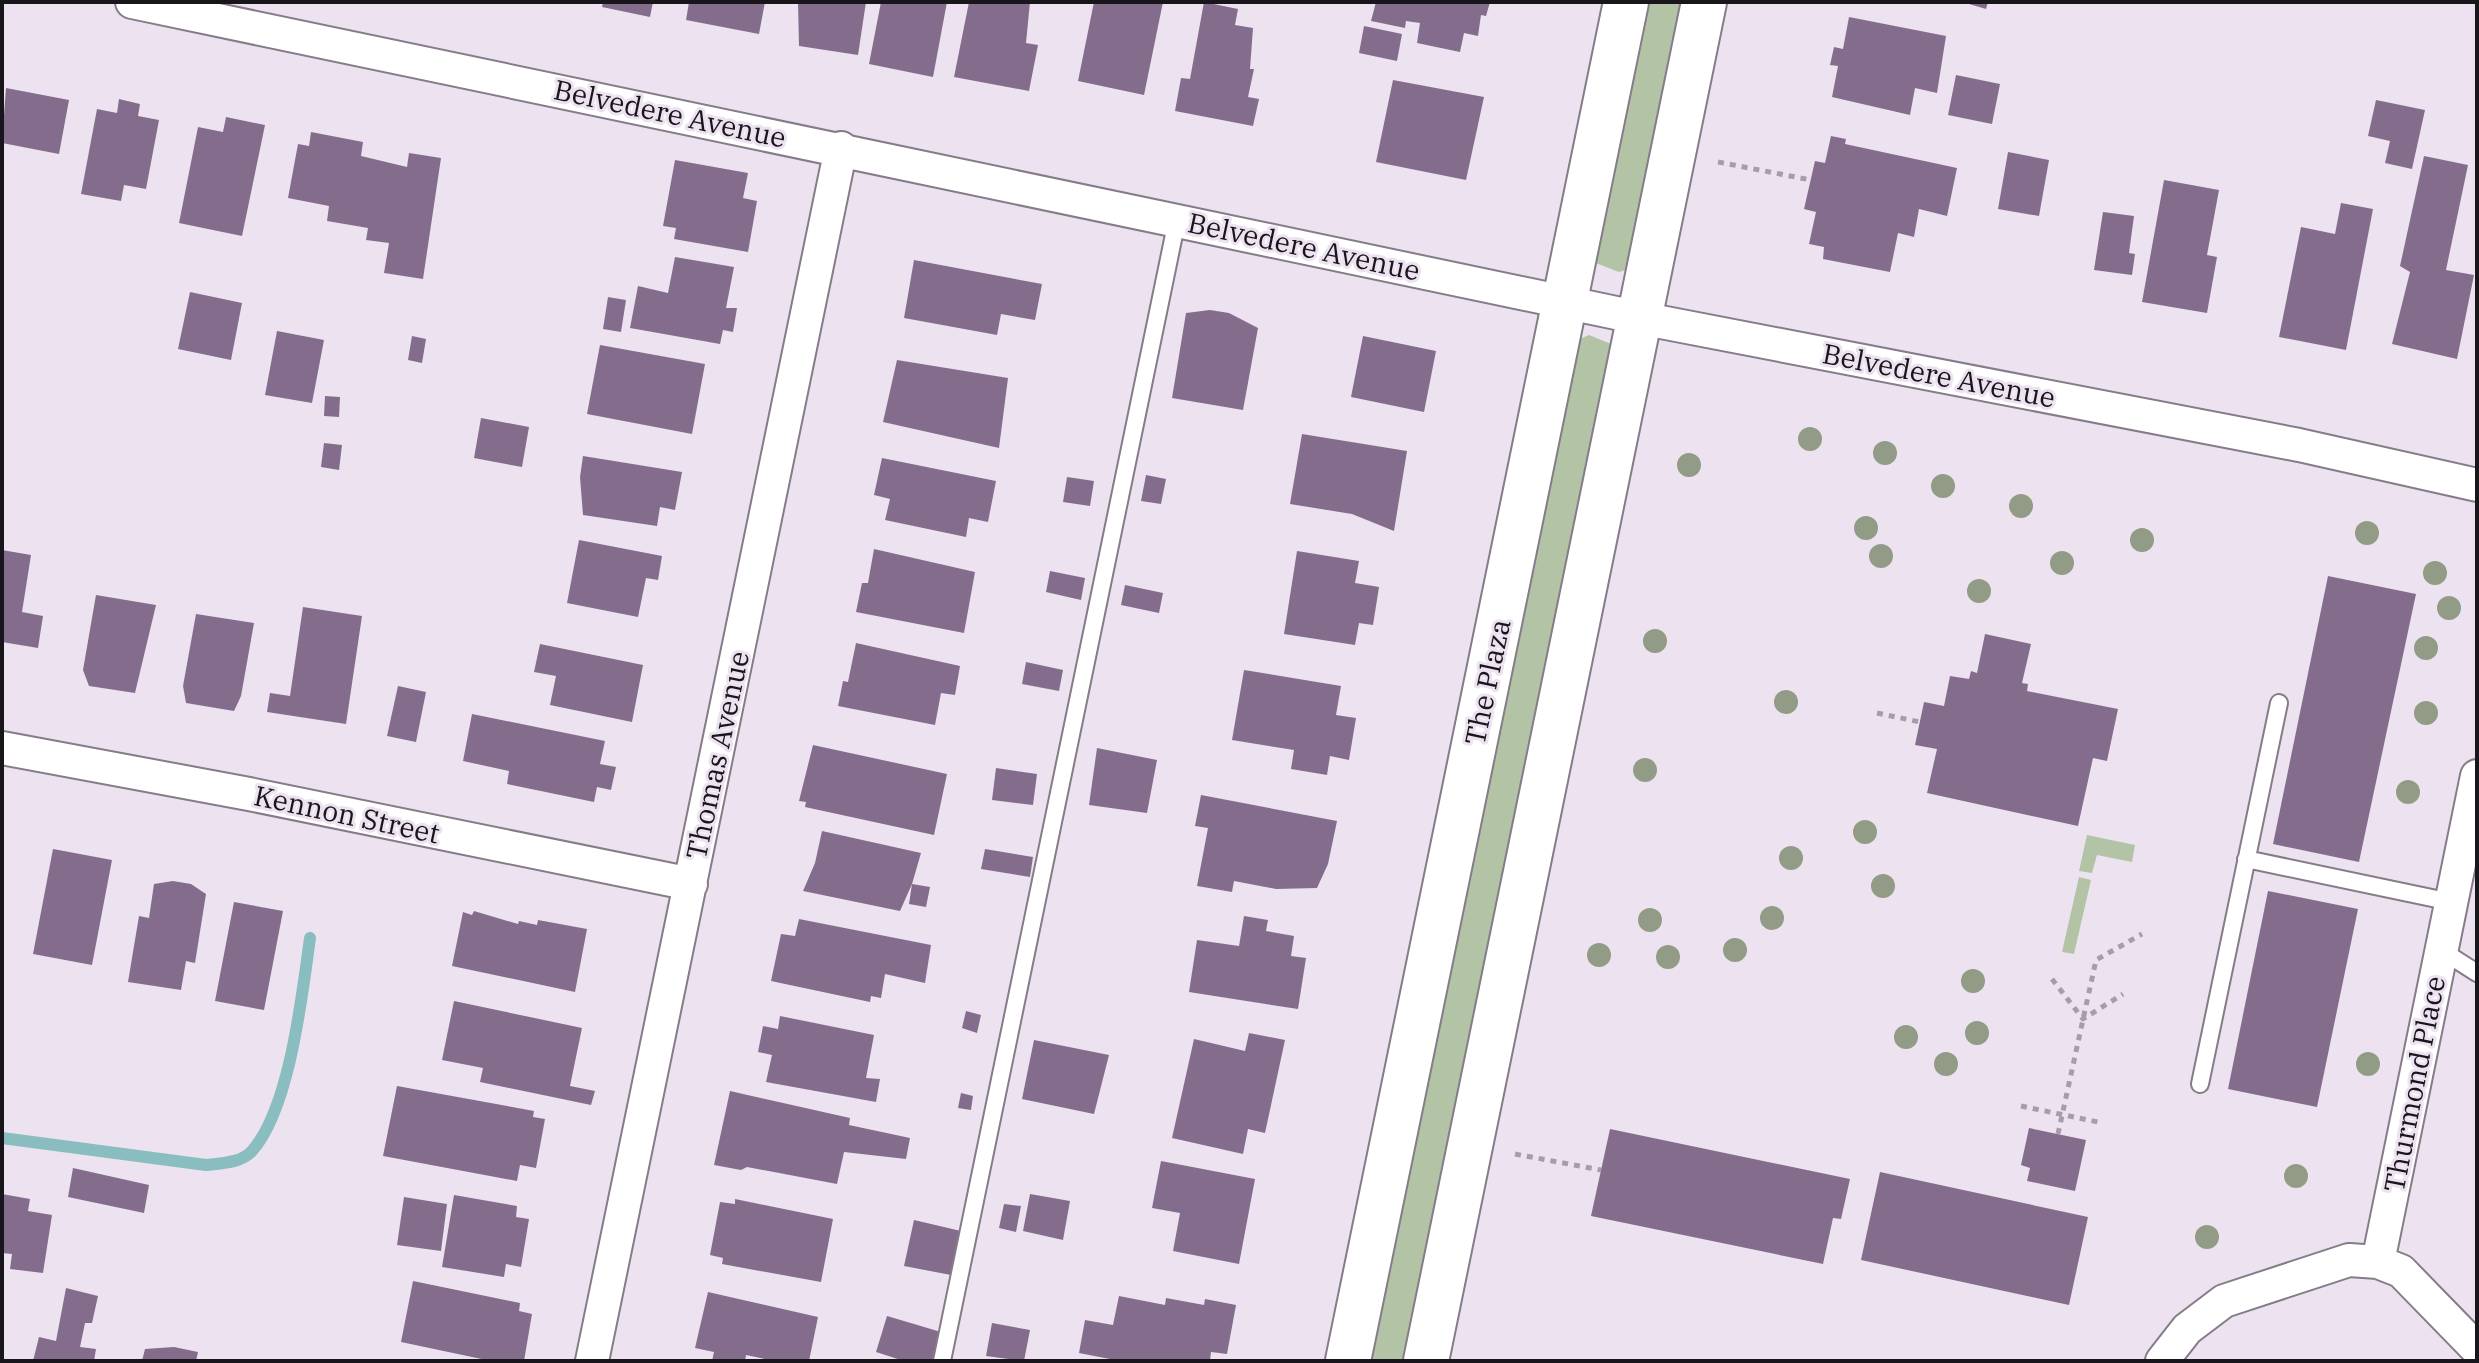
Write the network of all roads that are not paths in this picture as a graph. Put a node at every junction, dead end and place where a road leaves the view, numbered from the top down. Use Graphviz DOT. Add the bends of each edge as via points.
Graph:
graph roads {
  1 [pos="132,2"];
  2 [pos="1626,2"];
  3 [pos="1704,2"];
  4 [pos="841,148"];
  5 [pos="1177,220"];
  6 [pos="1565,302"];
  7 [pos="1640,318"];
  8 [pos="2477,485"];
  9 [pos="2279,703"];
  10 [pos="2,748"];
  11 [pos="2477,776"];
  12 [pos="2246,859"];
  13 [pos="691,884"];
  14 [pos="2451,902"];
  15 [pos="2441,950"];
  16 [pos="2477,973"];
  17 [pos="2200,1084"];
  18 [pos="2378,1262"];
  19 [pos="2477,1349"];
  20 [pos="592,1361"];
  21 [pos="942,1361"];
  22 [pos="1348,1361"];
  23 [pos="1426,1361"];
  24 [pos="2162,1361"];
  1 -- 4 [label="street, Belvedere Avenue"];
  2 -- 6 [label="main road, The Plaza"];
  3 -- 7 [label="main road"];
  4 -- 5 [label="street, Belvedere Avenue"];
  4 -- 13 [label="street, Thomas Avenue"];
  5 -- 6 [label="street, Belvedere Avenue"];
  5 -- 21 [label="lane"];
  6 -- 7 [label="street, Belvedere Avenue"];
  6 -- 22 [label="main road, The Plaza"];
  7 -- 8 [label="street, Belvedere Avenue" via="2299,445"];
  7 -- 23 [label="main road"];
  9 -- 12 [label="lane"];
  10 -- 13 [label="street, Kennon Street"];
  11 -- 14 [label="street, Thurmond Place"];
  12 -- 14 [label="lane"];
  12 -- 17 [label="lane"];
  13 -- 20 [label="street, Thomas Avenue"];
  14 -- 15 [label="street, Thurmond Place"];
  15 -- 16 [label="lane"];
  15 -- 18 [label="street, Thurmond Place"];
  18 -- 19 [label="street" via="2421,1287"];
  18 -- 24 [label="street" via="2332,1263 2245,1291 2187,1329"];
}
